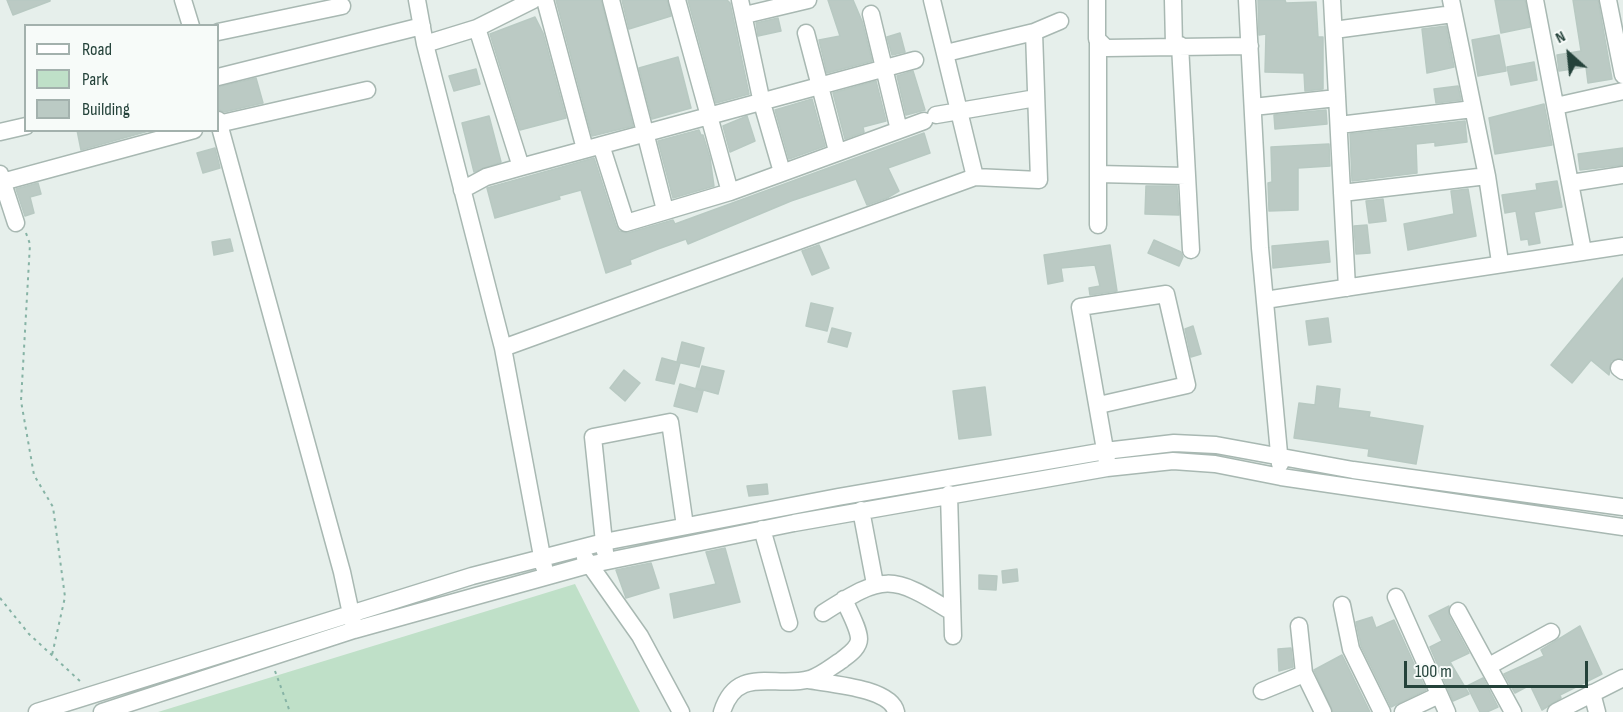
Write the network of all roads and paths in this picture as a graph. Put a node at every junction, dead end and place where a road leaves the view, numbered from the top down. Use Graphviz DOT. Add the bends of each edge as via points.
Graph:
graph roads {
  1 [pos="183,0"];
  2 [pos="417,0"];
  3 [pos="532,0"];
  4 [pos="544,0"];
  5 [pos="611,0"];
  6 [pos="677,0"];
  7 [pos="932,0"];
  8 [pos="1096,0"];
  9 [pos="1173,0"];
  10 [pos="1247,0"];
  11 [pos="1332,0"];
  12 [pos="1535,0"];
  13 [pos="1608,0"];
  14 [pos="801,1"];
  15 [pos="342,6"];
  16 [pos="1452,7"];
  17 [pos="742,8"];
  18 [pos="871,14"];
  19 [pos="1060,21"];
  20 [pos="190,24"];
  21 [pos="422,26"];
  22 [pos="477,28"];
  23 [pos="1334,30"];
  24 [pos="219,32"];
  25 [pos="1034,32"];
  26 [pos="806,33"];
  27 [pos="1098,43"];
  28 [pos="425,44"];
  29 [pos="1177,45"];
  30 [pos="1250,46"];
  31 [pos="946,53"];
  32 [pos="915,60"];
  33 [pos="884,70"];
  34 [pos="1623,75"];
  35 [pos="219,77"];
  36 [pos="820,85"];
  37 [pos="367,90"];
  38 [pos="1623,91"];
  39 [pos="1036,98"];
  40 [pos="1337,98"];
  41 [pos="762,103"];
  42 [pos="1556,106"];
  43 [pos="1253,107"];
  44 [pos="1473,109"];
  45 [pos="960,110"];
  46 [pos="708,117"];
  47 [pos="219,123"];
  48 [pos="1339,124"];
  49 [pos="24,126"];
  50 [pos="219,127"];
  51 [pos="899,130"];
  52 [pos="0,132"];
  53 [pos="186,132"];
  54 [pos="647,132"];
  55 [pos="593,147"];
  56 [pos="837,151"];
  57 [pos="521,167"];
  58 [pos="782,172"];
  59 [pos="1098,174"];
  60 [pos="1623,175"];
  61 [pos="1186,176"];
  62 [pos="1487,176"];
  63 [pos="975,177"];
  64 [pos="1,178"];
  65 [pos="1571,183"];
  66 [pos="462,190"];
  67 [pos="730,192"];
  68 [pos="1342,194"];
  69 [pos="665,210"];
  70 [pos="16,223"];
  71 [pos="1098,225"];
  72 [pos="1623,246"];
  73 [pos="1191,250"];
  74 [pos="1583,251"];
  75 [pos="1500,262"];
  76 [pos="1347,288"];
  77 [pos="1265,300"];
  78 [pos="503,348"];
  79 [pos="1099,405"];
  80 [pos="1280,456"];
  81 [pos="1106,460"];
  82 [pos="1009,476"];
  83 [pos="1281,477"];
  84 [pos="949,494"];
  85 [pos="1623,507"];
  86 [pos="861,510"];
  87 [pos="685,526"];
  88 [pos="1623,527"];
  89 [pos="762,530"];
  90 [pos="604,542"];
  91 [pos="581,548"];
  92 [pos="542,557"];
  93 [pos="606,562"];
  94 [pos="588,565"];
  95 [pos="546,577"];
  96 [pos="875,584"];
  97 [pos="1396,597"];
  98 [pos="0,598"];
  99 [pos="844,600"];
  100 [pos="1341,605"];
  101 [pos="1458,611"];
  102 [pos="952,612"];
  103 [pos="823,613"];
  104 [pos="351,614"];
  105 [pos="789,623"];
  106 [pos="1299,626"];
  107 [pos="354,630"];
  108 [pos="1551,632"];
  109 [pos="953,636"];
  110 [pos="52,655"];
  111 [pos="270,657"];
  112 [pos="1489,666"];
  113 [pos="1304,674"];
  114 [pos="1623,678"];
  115 [pos="808,680"];
  116 [pos="1262,692"];
  117 [pos="1592,693"];
  118 [pos="94,694"];
  119 [pos="1439,695"];
  120 [pos="1319,711"];
  121 [pos="37,712"];
  122 [pos="105,712"];
  123 [pos="290,712"];
  124 [pos="681,712"];
  125 [pos="722,712"];
  126 [pos="896,712"];
  127 [pos="1382,712"];
  128 [pos="1403,712"];
  129 [pos="1448,712"];
  130 [pos="1513,712"];
  131 [pos="1556,712"];
  132 [pos="1598,712"];
  1 -- 20 [label="street"];
  2 -- 21 [label="street"];
  3 -- 22 [label="street"];
  4 -- 55 [label="street"];
  5 -- 54 [label="street"];
  6 -- 46 [label="street"];
  7 -- 31 [label="street"];
  8 -- 27 [label="street"];
  9 -- 29 [label="street"];
  10 -- 30 [label="street"];
  11 -- 23 [label="street"];
  12 -- 42 [label="street"];
  13 -- 34 [label="street"];
  14 -- 17 [label="street"];
  15 -- 24 [label="street"];
  16 -- 23 [label="street"];
  16 -- 44 [label="street"];
  17 -- 41 [label="street"];
  18 -- 33 [label="street"];
  19 -- 25 [label="street"];
  21 -- 28 [label="street"];
  21 -- 35 [label="street"];
  22 -- 28 [label="street"];
  22 -- 57 [label="street"];
  23 -- 40 [label="street"];
  25 -- 31 [label="street"];
  25 -- 39 [label="street"];
  26 -- 36 [label="street"];
  27 -- 29 [label="street" via="1106,48"];
  27 -- 59 [label="street"];
  28 -- 66 [label="street"];
  29 -- 30 [label="street"];
  29 -- 61 [label="street"];
  30 -- 43 [label="street"];
  31 -- 45 [label="street"];
  32 -- 33 [label="street"];
  33 -- 36 [label="street"];
  33 -- 51 [label="street"];
  36 -- 41 [label="street"];
  36 -- 56 [label="street"];
  37 -- 47 [label="street"];
  38 -- 42 [label="street"];
  39 -- 45 [label="street"];
  39 -- 63 [label="street" via="1039,180"];
  40 -- 43 [label="street"];
  40 -- 48 [label="street"];
  41 -- 46 [label="street"];
  41 -- 58 [label="street"];
  42 -- 65 [label="street"];
  43 -- 77 [label="street"];
  44 -- 48 [label="street"];
  44 -- 62 [label="street"];
  45 -- 51 [label="street"];
  45 -- 63 [label="street"];
  46 -- 54 [label="street"];
  46 -- 67 [label="street"];
  48 -- 68 [label="street"];
  49 -- 52 [label="street"];
  50 -- 104 [label="street"];
  51 -- 56 [label="street"];
  53 -- 64 [label="street"];
  54 -- 55 [label="street"];
  54 -- 69 [label="street"];
  55 -- 57 [label="street"];
  55 -- 69 [label="street" via="626,223"];
  56 -- 58 [label="street"];
  57 -- 66 [label="street" via="486,177"];
  58 -- 67 [label="street"];
  59 -- 61 [label="street"];
  59 -- 71 [label="street"];
  60 -- 65 [label="street"];
  61 -- 73 [label="street"];
  62 -- 68 [label="street"];
  62 -- 75 [label="street"];
  63 -- 78 [label="street"];
  64 -- 70 [label="street"];
  65 -- 74 [label="street"];
  66 -- 78 [label="street"];
  67 -- 69 [label="street"];
  68 -- 76 [label="street"];
  70 -- 110 [label="path" via="23,226 30,244 21,401 34,475 53,507 65,597"];
  72 -- 74 [label="street"];
  74 -- 75 [label="street"];
  75 -- 76 [label="street"];
  76 -- 77 [label="street"];
  77 -- 80 [label="street"];
  78 -- 92 [label="street"];
  79 -- 79 [label="street" via="1080,307 1166,294 1187,384"];
  79 -- 81 [label="street"];
  80 -- 81 [label="street" via="1216,445 1174,443"];
  80 -- 83 [label="street"];
  80 -- 85 [label="street" via="1353,470"];
  81 -- 82 [label="street"];
  81 -- 83 [label="street" via="1215,464"];
  82 -- 84 [label="street"];
  82 -- 87 [label="street"];
  83 -- 88 [label="street"];
  84 -- 86 [label="street"];
  84 -- 102 [label="street"];
  86 -- 89 [label="street"];
  86 -- 96 [label="street"];
  87 -- 90 [label="street"];
  87 -- 90 [label="street" via="670,422 593,437"];
  89 -- 93 [label="street"];
  89 -- 105 [label="street"];
  90 -- 91 [label="street"];
  90 -- 93 [label="street"];
  91 -- 92 [label="street"];
  91 -- 94 [label="street"];
  92 -- 95 [label="street"];
  92 -- 104 [label="street"];
  93 -- 94 [label="street"];
  94 -- 95 [label="street"];
  94 -- 124 [label="street" via="640,636"];
  95 -- 107 [label="street"];
  96 -- 99 [label="street"];
  96 -- 102 [label="street" via="906,585"];
  97 -- 119 [label="street"];
  98 -- 110 [label="path" via="28,634"];
  99 -- 103 [label="street"];
  99 -- 115 [label="street" via="859,638 857,646 822,674"];
  100 -- 127 [label="street" via="1351,649"];
  101 -- 112 [label="street"];
  102 -- 109 [label="street"];
  104 -- 107 [label="street"];
  104 -- 118 [label="street"];
  106 -- 113 [label="street"];
  107 -- 111 [label="street"];
  108 -- 112 [label="street"];
  110 -- 118 [label="path"];
  111 -- 122 [label="street"];
  111 -- 123 [label="path"];
  112 -- 130 [label="street"];
  113 -- 116 [label="street"];
  113 -- 120 [label="street"];
  114 -- 117 [label="street"];
  115 -- 125 [label="street" via="762,680 742,685 732,692"];
  115 -- 126 [label="street" via="885,696"];
  117 -- 131 [label="street"];
  117 -- 132 [label="street"];
  118 -- 121 [label="street"];
  119 -- 128 [label="street"];
  119 -- 129 [label="street"];
}
